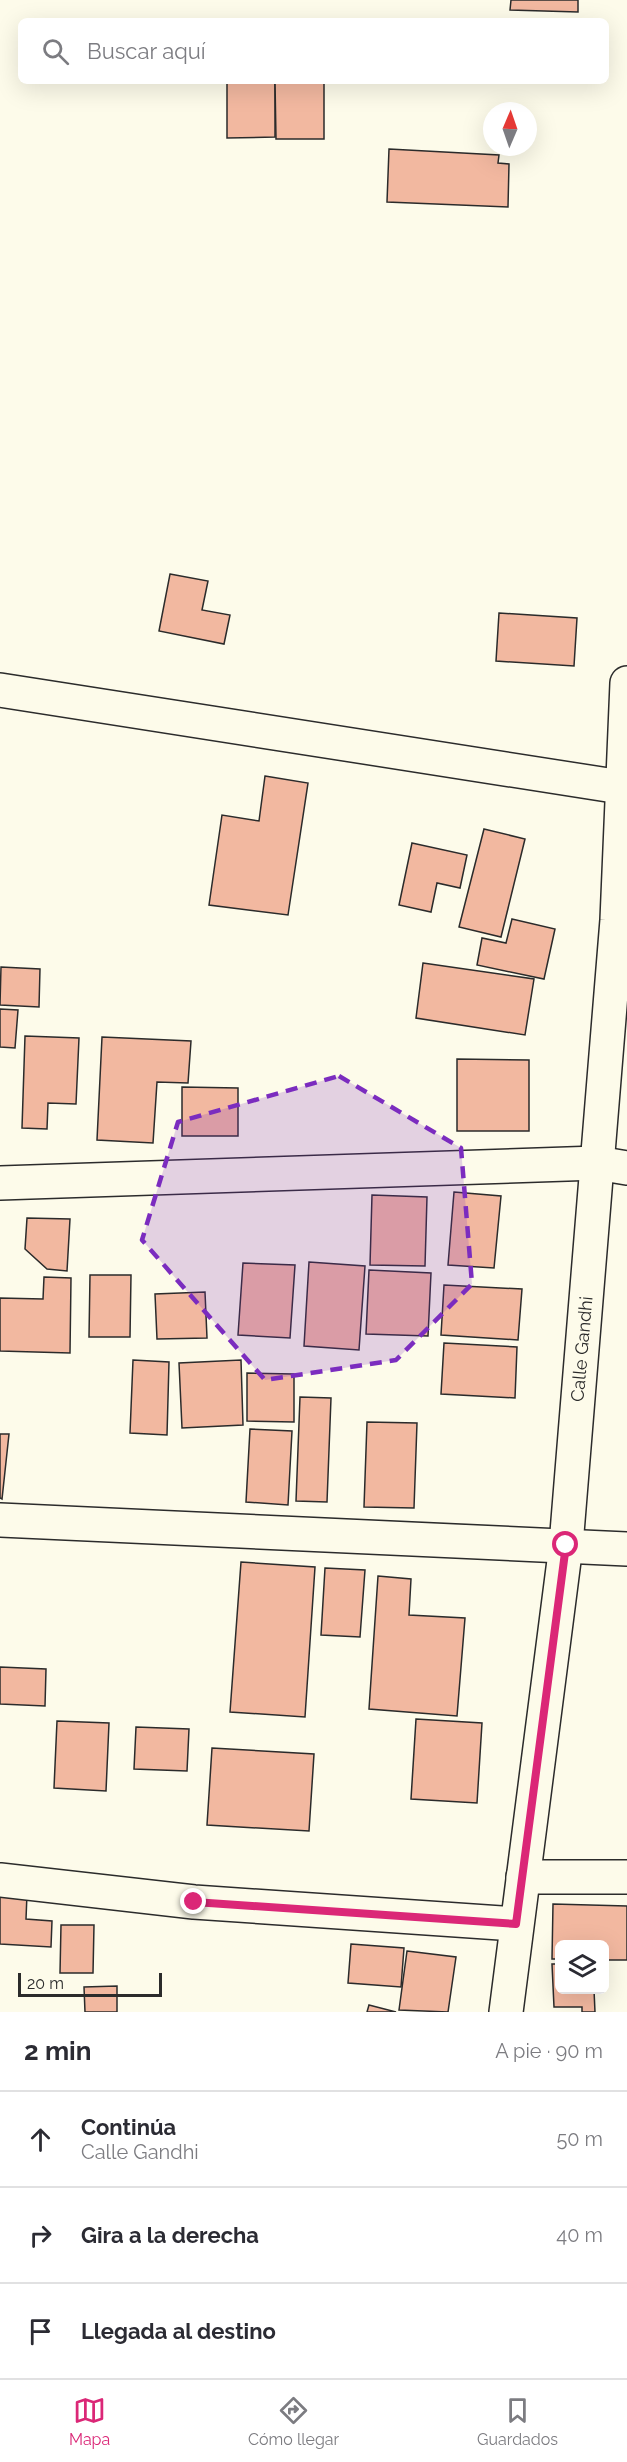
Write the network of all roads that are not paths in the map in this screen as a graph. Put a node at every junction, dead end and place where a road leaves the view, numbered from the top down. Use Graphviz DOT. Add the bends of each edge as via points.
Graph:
graph roads {
  1 [pos="627,683"];
  2 [pos="0,690"];
  3 [pos="625,788"];
  4 [pos="612,1165"];
  5 [pos="0,1183"];
  6 [pos="0,1520"];
  7 [pos="566,1545"];
  8 [pos="627,1549"];
  9 [pos="523,1877"];
  10 [pos="627,1877"];
  11 [pos="0,1880"];
  12 [pos="516,1924"];
  13 [pos="506,2012"];
  1 -- 3 [label="street, Calle Gandhi"];
  2 -- 3 [label="street"];
  3 -- 4 [label="street, Calle Gandhi" via="617,920"];
  4 -- 5 [label="street"];
  4 -- 7 [label="street, Calle Gandhi"];
  6 -- 7 [label="street"];
  7 -- 8 [label="street"];
  7 -- 9 [label="street, Calle Gandhi"];
  9 -- 10 [label="street"];
  9 -- 12 [label="street, Calle Gandhi"];
  11 -- 12 [label="street" via="194,1902"];
  12 -- 13 [label="street, Calle Gandhi"];
}
